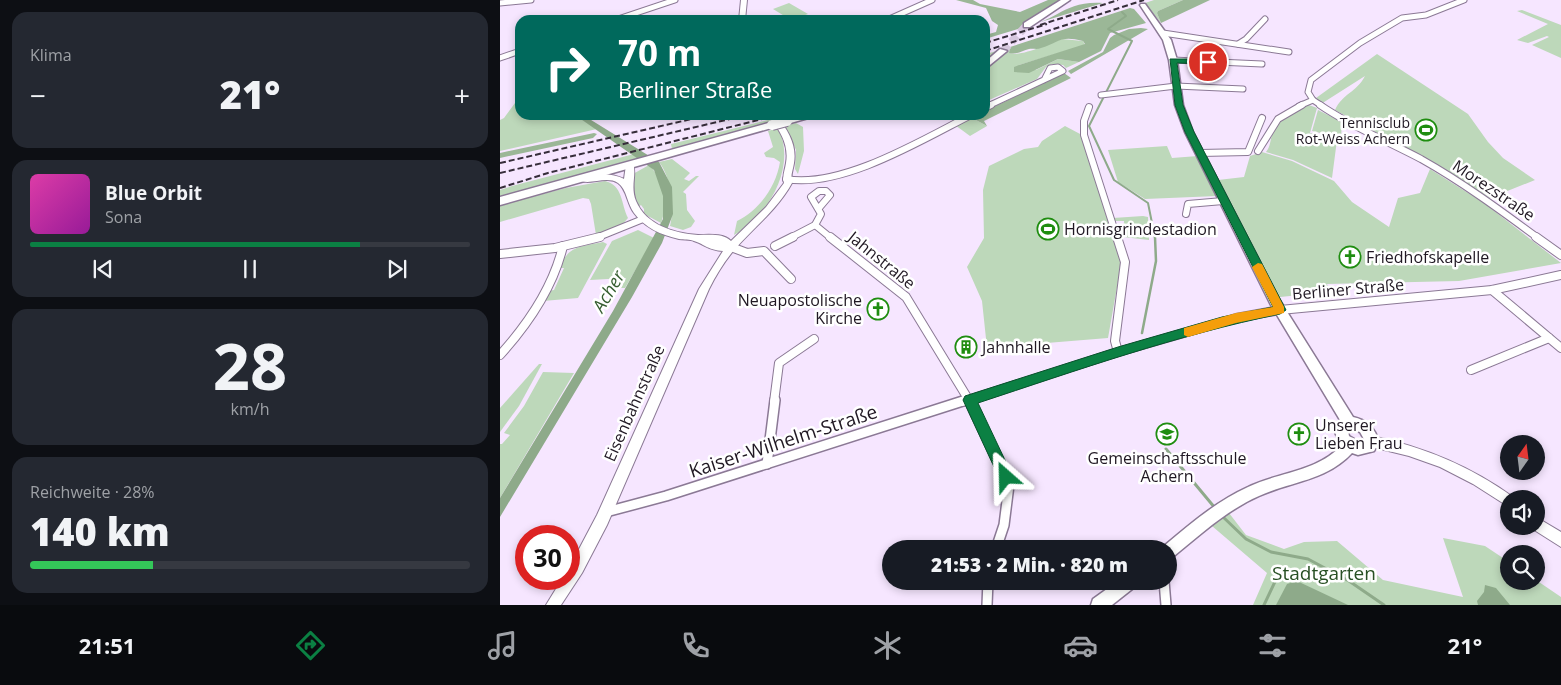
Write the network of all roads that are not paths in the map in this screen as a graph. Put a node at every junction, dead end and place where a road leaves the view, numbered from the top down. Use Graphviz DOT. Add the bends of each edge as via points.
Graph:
graph roads {
  1 [pos="530,0"];
  2 [pos="675,0"];
  3 [pos="744,0"];
  4 [pos="932,0"];
  5 [pos="1066,0"];
  6 [pos="1464,0"];
  7 [pos="500,3"];
  8 [pos="1143,5"];
  9 [pos="630,15"];
  10 [pos="742,15"];
  11 [pos="898,15"];
  12 [pos="1265,19"];
  13 [pos="1027,26"];
  14 [pos="1163,33"];
  15 [pos="1238,44"];
  16 [pos="1003,51"];
  17 [pos="1289,52"];
  18 [pos="515,53"];
  19 [pos="500,58"];
  20 [pos="1173,60"];
  21 [pos="990,62"];
  22 [pos="1262,64"];
  23 [pos="1044,80"];
  24 [pos="1176,86"];
  25 [pos="1243,89"];
  26 [pos="1101,95"];
  27 [pos="1313,100"];
  28 [pos="990,106"];
  29 [pos="1089,107"];
  30 [pos="1262,118"];
  31 [pos="792,120"];
  32 [pos="960,120"];
  33 [pos="774,122"];
  34 [pos="1258,151"];
  35 [pos="1200,153"];
  36 [pos="625,166"];
  37 [pos="579,179"];
  38 [pos="786,179"];
  39 [pos="624,183"];
  40 [pos="500,201"];
  41 [pos="1223,201"];
  42 [pos="819,208"];
  43 [pos="1186,214"];
  44 [pos="645,221"];
  45 [pos="815,225"];
  46 [pos="563,246"];
  47 [pos="775,246"];
  48 [pos="731,248"];
  49 [pos="500,254"];
  50 [pos="1561,255"];
  51 [pos="1561,275"];
  52 [pos="791,279"];
  53 [pos="1492,290"];
  54 [pos="1280,310"];
  55 [pos="1549,338"];
  56 [pos="814,339"];
  57 [pos="1561,348"];
  58 [pos="1118,352"];
  59 [pos="500,355"];
  60 [pos="1471,370"];
  61 [pos="970,400"];
  62 [pos="1349,423"];
  63 [pos="1372,442"];
  64 [pos="1350,446"];
  65 [pos="767,464"];
  66 [pos="1500,495"];
  67 [pos="606,512"];
  68 [pos="1545,529"];
  69 [pos="999,540"];
  70 [pos="1561,540"];
  71 [pos="1177,544"];
  72 [pos="988,590"];
  73 [pos="1119,590"];
  74 [pos="1165,590"];
  75 [pos="553,605"];
  76 [pos="987,605"];
  77 [pos="1099,605"];
  78 [pos="1166,605"];
  1 -- 7 [label="street"];
  2 -- 9 [label="street"];
  3 -- 10 [label="street"];
  4 -- 11 [label="street"];
  5 -- 13 [label="main road"];
  6 -- 27 [label="street" via="1426,14 1402,18 1360,43 1312,80 1308,92"];
  8 -- 14 [label="main road"];
  12 -- 15 [label="street"];
  14 -- 15 [label="street"];
  14 -- 20 [label="main road"];
  15 -- 17 [label="street"];
  16 -- 21 [label="main road"];
  18 -- 19 [label="street"];
  20 -- 22 [label="street"];
  20 -- 24 [label="main road"];
  23 -- 28 [label="street"];
  24 -- 25 [label="street"];
  24 -- 26 [label="street"];
  24 -- 35 [label="main road" via="1179,105"];
  27 -- 34 [label="street" via="1274,122"];
  27 -- 50 [label="street, Morezstraße" via="1474,191"];
  29 -- 58 [label="street" via="1084,135 1125,262 1115,341"];
  30 -- 35 [label="street" via="1248,152"];
  31 -- 33 [label="main road, bridge"];
  32 -- 38 [label="street" via="845,174 796,183"];
  33 -- 36 [label="main road"];
  33 -- 38 [label="street, Eisenbahnstraße" via="784,131 791,151"];
  35 -- 41 [label="main road"];
  36 -- 37 [label="main road"];
  36 -- 39 [label="street"];
  37 -- 39 [label="street" via="610,177"];
  37 -- 40 [label="main road"];
  38 -- 48 [label="street, Eisenbahnstraße" via="788,183 776,203"];
  39 -- 44 [label="street" via="633,208"];
  41 -- 43 [label="street" via="1188,204"];
  41 -- 54 [label="main road"];
  42 -- 45 [label="street" via="821,214"];
  44 -- 46 [label="street"];
  44 -- 48 [label="street" via="673,233 699,238 716,247"];
  45 -- 47 [label="street"];
  45 -- 61 [label="street, Jahnstraße" via="906,297"];
  46 -- 49 [label="street"];
  46 -- 59 [label="street" via="539,306"];
  48 -- 52 [label="street" via="747,253 764,251"];
  48 -- 67 [label="street, Eisenbahnstraße" via="720,260 704,289"];
  51 -- 53 [label="street, Berliner Straße"];
  53 -- 54 [label="street, Berliner Straße"];
  53 -- 55 [label="street"];
  54 -- 58 [label="street, Berliner Straße" via="1222,322"];
  54 -- 62 [label="main road"];
  55 -- 57 [label="street"];
  55 -- 60 [label="street"];
  56 -- 65 [label="street" via="779,363"];
  58 -- 61 [label="street, Berliner Straße"];
  61 -- 65 [label="street, Kaiser-Wilhelm-Straße"];
  61 -- 69 [label="street, Jahnstraße" via="1009,486"];
  62 -- 63 [label="main road" via="1365,428"];
  62 -- 64 [label="main road" via="1342,428 1341,434"];
  63 -- 64 [label="main road" via="1366,449"];
  63 -- 66 [label="street" via="1430,456 1467,473"];
  64 -- 71 [label="main road" via="1345,453 1316,472 1256,490 1225,506"];
  65 -- 67 [label="street, Kaiser-Wilhelm-Straße"];
  67 -- 75 [label="street, Eisenbahnstraße" via="577,568"];
  68 -- 70 [label="street"];
  72 -- 76 [label="street"];
  73 -- 77 [label="main road"];
  74 -- 78 [label="street"];
}
